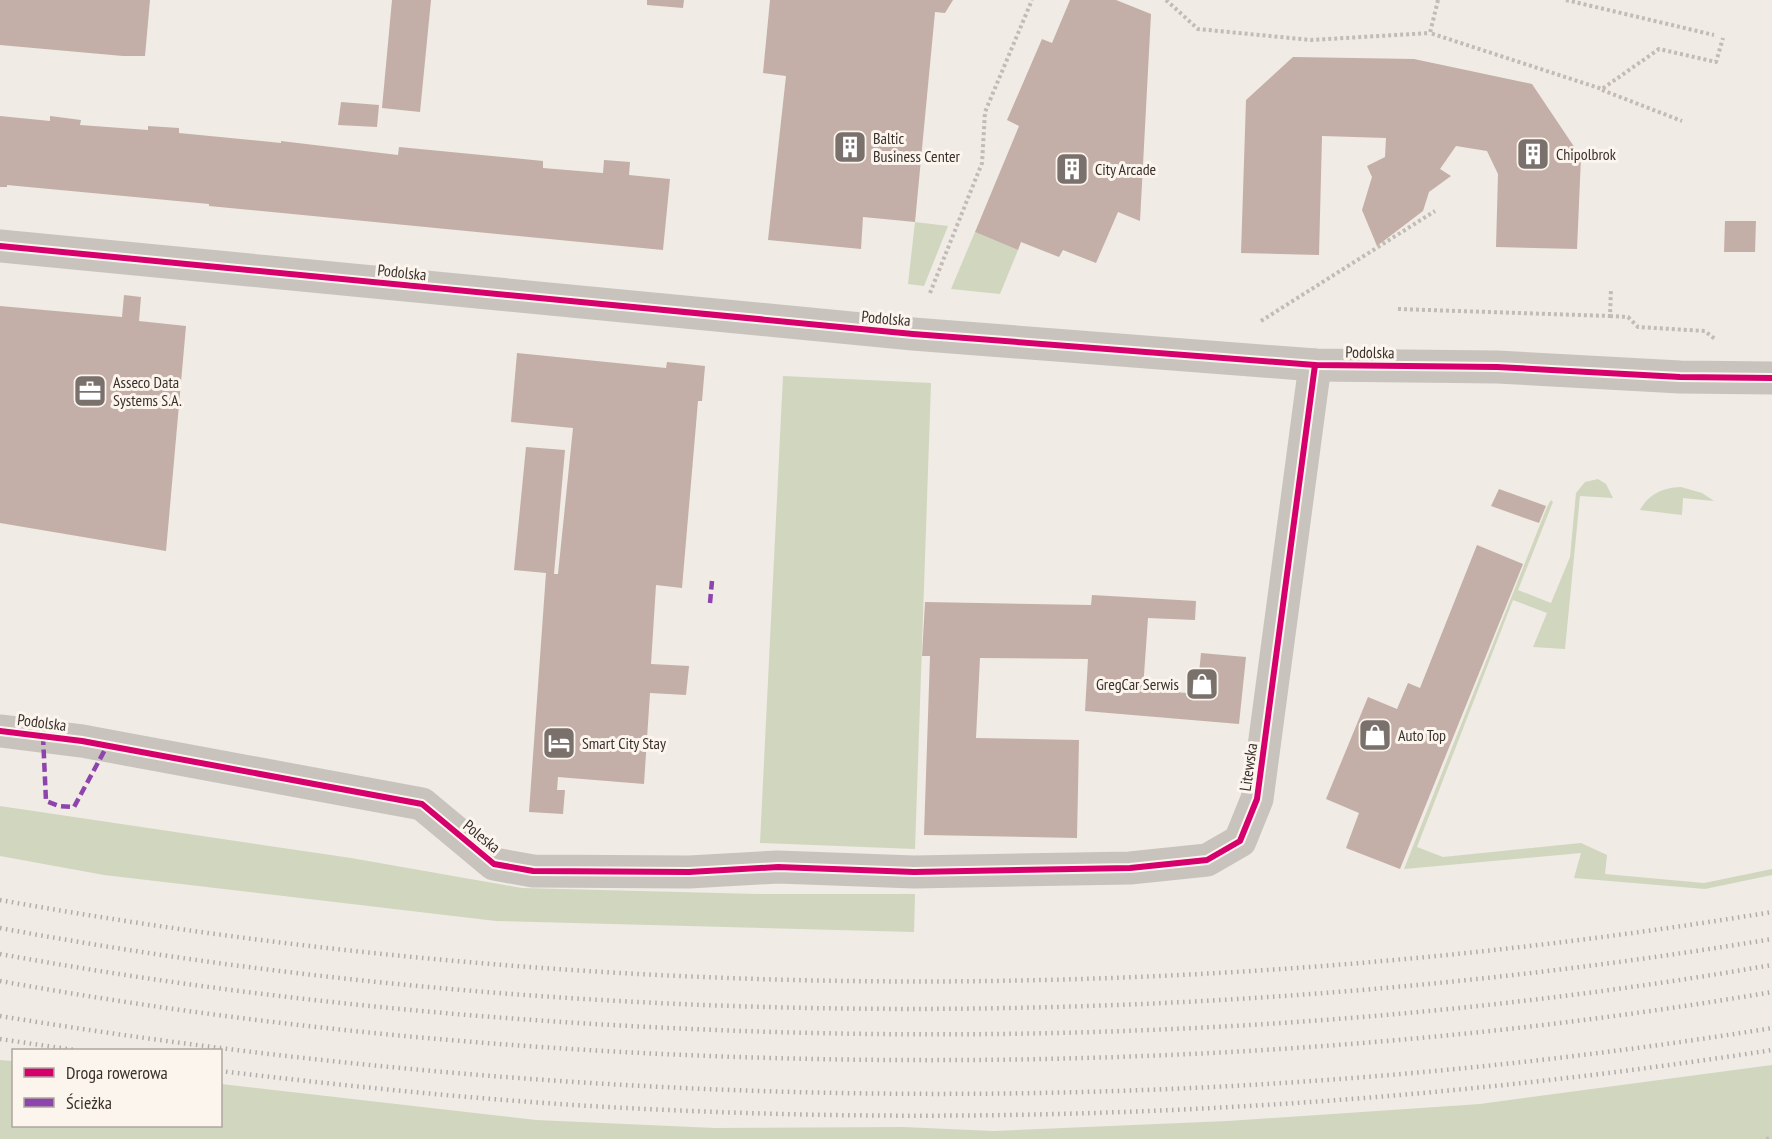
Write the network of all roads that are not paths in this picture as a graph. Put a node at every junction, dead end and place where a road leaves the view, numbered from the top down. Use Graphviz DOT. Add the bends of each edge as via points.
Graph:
graph roads {
  1 [pos="0,246"];
  2 [pos="1315,365"];
  3 [pos="1772,378"];
  4 [pos="0,731"];
  5 [pos="82,741"];
  6 [pos="914,872"];
  1 -- 2 [label="street, Podolska" via="902,333"];
  2 -- 3 [label="street, Podolska" via="1497,367"];
  2 -- 6 [label="street, Litewska" via="1257,799 1240,841 1207,860 1141,867"];
  4 -- 5 [label="street, Podolska"];
  5 -- 6 [label="street, Poleska" via="422,804 494,864 533,871 689,872 778,867"];
}
